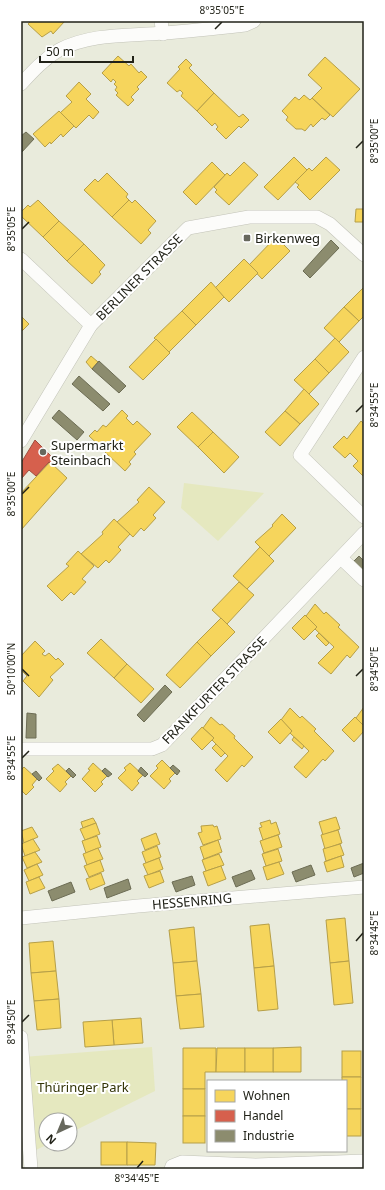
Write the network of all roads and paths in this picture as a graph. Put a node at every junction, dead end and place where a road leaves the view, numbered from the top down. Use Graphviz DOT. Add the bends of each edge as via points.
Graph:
graph roads {
  1 [pos="254,21"];
  2 [pos="162,27"];
  3 [pos="21,84"];
  4 [pos="364,255"];
  5 [pos="21,259"];
  6 [pos="91,325"];
  7 [pos="364,357"];
  8 [pos="21,441"];
  9 [pos="364,517"];
  10 [pos="364,533"];
  11 [pos="341,558"];
  12 [pos="364,580"];
  13 [pos="21,749"];
  14 [pos="364,888"];
  15 [pos="21,918"];
  16 [pos="21,1037"];
  17 [pos="364,1162"];
  18 [pos="172,1168"];
  19 [pos="32,1169"];
  1 -- 2 [label="street" via="246,25"];
  2 -- 3 [label="street" via="88,40 61,50 42,62"];
  4 -- 6 [label="street, BERLINER STRASSE" via="330,224 317,217 250,217 188,228"];
  5 -- 6 [label="street, BERLINER STRASSE"];
  6 -- 8 [label="street, BERLINER STRASSE"];
  7 -- 9 [label="street" via="300,455"];
  10 -- 11 [label="street, FRANKFURTER STRASSE"];
  11 -- 12 [label="street"];
  11 -- 13 [label="street, FRANKFURTER STRASSE" via="162,745 152,749"];
  14 -- 15 [label="street, HESSENRING" via="131,906"];
  16 -- 19 [label="street"];
  17 -- 18 [label="street" via="256,1165 182,1162"];
}
